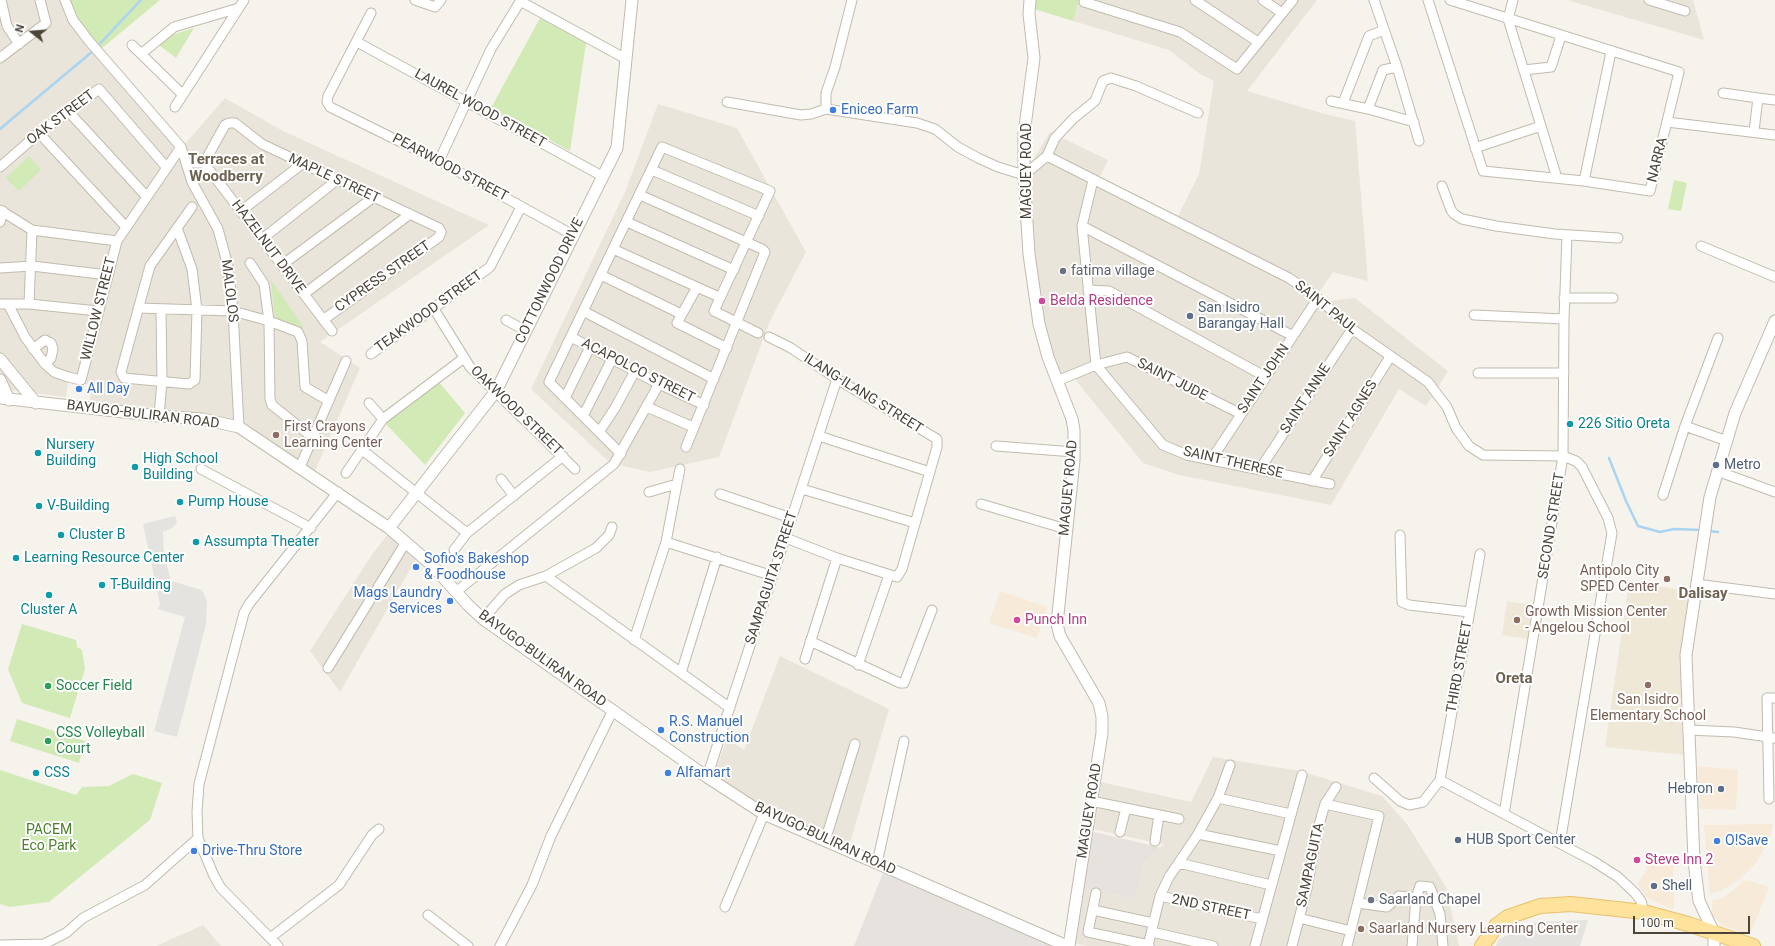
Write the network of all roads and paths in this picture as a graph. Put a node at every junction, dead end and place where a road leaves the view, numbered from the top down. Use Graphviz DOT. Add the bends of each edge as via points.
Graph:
graph roads {
  1 [pos="1,0"];
  2 [pos="40,0"];
  3 [pos="65,0"];
  4 [pos="415,0"];
  5 [pos="440,0"];
  6 [pos="632,0"];
  7 [pos="852,0"];
  8 [pos="1030,0"];
  9 [pos="1085,0"];
  10 [pos="1195,0"];
  11 [pos="1293,0"];
  12 [pos="1374,0"];
  13 [pos="1428,0"];
  14 [pos="1450,0"];
  15 [pos="1514,0"];
  16 [pos="1649,0"];
  17 [pos="520,1"];
  18 [pos="1268,2"];
  19 [pos="242,4"];
  20 [pos="1681,7"];
  21 [pos="371,13"];
  22 [pos="1282,13"];
  23 [pos="1508,19"];
  24 [pos="1384,30"];
  25 [pos="1561,36"];
  26 [pos="357,42"];
  27 [pos="1258,42"];
  28 [pos="19,44"];
  29 [pos="132,45"];
  30 [pos="1611,52"];
  31 [pos="141,54"];
  32 [pos="0,58"];
  33 [pos="626,59"];
  34 [pos="1397,67"];
  35 [pos="1524,70"];
  36 [pos="1723,93"];
  37 [pos="182,95"];
  38 [pos="1758,98"];
  39 [pos="1775,100"];
  40 [pos="466,101"];
  41 [pos="1331,101"];
  42 [pos="727,102"];
  43 [pos="1342,103"];
  44 [pos="175,107"];
  45 [pos="826,109"];
  46 [pos="1368,109"];
  47 [pos="68,112"];
  48 [pos="1198,113"];
  49 [pos="1414,122"];
  50 [pos="1667,122"];
  51 [pos="1541,126"];
  52 [pos="1754,131"];
  53 [pos="39,133"];
  54 [pos="1775,135"];
  55 [pos="1419,141"];
  56 [pos="181,147"];
  57 [pos="1475,148"];
  58 [pos="1047,156"];
  59 [pos="439,160"];
  60 [pos="187,163"];
  61 [pos="204,163"];
  62 [pos="302,164"];
  63 [pos="0,167"];
  64 [pos="167,168"];
  65 [pos="652,170"];
  66 [pos="1024,175"];
  67 [pos="602,176"];
  68 [pos="1557,178"];
  69 [pos="337,180"];
  70 [pos="1093,180"];
  71 [pos="1584,181"];
  72 [pos="1442,186"];
  73 [pos="640,195"];
  74 [pos="147,197"];
  75 [pos="374,197"];
  76 [pos="192,207"];
  77 [pos="521,207"];
  78 [pos="2,210"];
  79 [pos="241,211"];
  80 [pos="410,214"];
  81 [pos="759,216"];
  82 [pos="0,222"];
  83 [pos="627,222"];
  84 [pos="1082,226"];
  85 [pos="126,227"];
  86 [pos="177,228"];
  87 [pos="32,230"];
  88 [pos="441,232"];
  89 [pos="573,235"];
  90 [pos="1567,235"];
  91 [pos="1618,238"];
  92 [pos="262,239"];
  93 [pos="116,241"];
  94 [pos="746,243"];
  95 [pos="1701,246"];
  96 [pos="613,249"];
  97 [pos="250,263"];
  98 [pos="282,265"];
  99 [pos="32,266"];
  100 [pos="0,268"];
  101 [pos="734,270"];
  102 [pos="108,274"];
  103 [pos="601,275"];
  104 [pos="1775,277"];
  105 [pos="697,287"];
  106 [pos="1088,290"];
  107 [pos="304,294"];
  108 [pos="719,297"];
  109 [pos="1318,298"];
  110 [pos="1564,298"];
  111 [pos="1613,298"];
  112 [pos="4,304"];
  113 [pos="29,304"];
  114 [pos="138,308"];
  115 [pos="161,309"];
  116 [pos="434,309"];
  117 [pos="197,310"];
  118 [pos="233,311"];
  119 [pos="583,311"];
  120 [pos="98,312"];
  121 [pos="681,314"];
  122 [pos="1474,315"];
  123 [pos="1564,319"];
  124 [pos="323,320"];
  125 [pos="506,320"];
  126 [pos="269,321"];
  127 [pos="736,321"];
  128 [pos="1774,324"];
  129 [pos="1352,329"];
  130 [pos="332,330"];
  131 [pos="526,331"];
  132 [pos="758,333"];
  133 [pos="1293,336"];
  134 [pos="571,337"];
  135 [pos="769,337"];
  136 [pos="1718,338"];
  137 [pos="590,347"];
  138 [pos="727,348"];
  139 [pos="33,349"];
  140 [pos="371,354"];
  141 [pos="1390,357"];
  142 [pos="464,358"];
  143 [pos="612,358"];
  144 [pos="0,359"];
  145 [pos="346,361"];
  146 [pos="45,364"];
  147 [pos="1096,365"];
  148 [pos="635,371"];
  149 [pos="1478,373"];
  150 [pos="1564,373"];
  151 [pos="1266,377"];
  152 [pos="714,379"];
  153 [pos="837,379"];
  154 [pos="0,380"];
  155 [pos="162,381"];
  156 [pos="1057,381"];
  157 [pos="659,384"];
  158 [pos="496,391"];
  159 [pos="565,398"];
  160 [pos="4,399"];
  161 [pos="328,401"];
  162 [pos="36,403"];
  163 [pos="369,403"];
  164 [pos="704,405"];
  165 [pos="647,407"];
  166 [pos="1241,414"];
  167 [pos="159,416"];
  168 [pos="583,416"];
  169 [pos="383,419"];
  170 [pos="1685,426"];
  171 [pos="693,427"];
  172 [pos="239,428"];
  173 [pos="599,432"];
  174 [pos="819,436"];
  175 [pos="312,437"];
  176 [pos="1726,441"];
  177 [pos="996,446"];
  178 [pos="686,447"];
  179 [pos="361,449"];
  180 [pos="1074,452"];
  181 [pos="621,454"];
  182 [pos="563,456"];
  183 [pos="1563,456"];
  184 [pos="1211,460"];
  185 [pos="300,467"];
  186 [pos="201,469"];
  187 [pos="575,469"];
  188 [pos="680,469"];
  189 [pos="1260,469"];
  190 [pos="1717,471"];
  191 [pos="930,472"];
  192 [pos="346,473"];
  193 [pos="501,479"];
  194 [pos="1312,481"];
  195 [pos="677,484"];
  196 [pos="1330,484"];
  197 [pos="802,489"];
  198 [pos="338,492"];
  199 [pos="649,492"];
  200 [pos="1775,492"];
  201 [pos="417,493"];
  202 [pos="720,494"];
  203 [pos="1662,495"];
  204 [pos="514,496"];
  205 [pos="981,504"];
  206 [pos="791,518"];
  207 [pos="915,523"];
  208 [pos="612,527"];
  209 [pos="311,528"];
  210 [pos="389,528"];
  211 [pos="1066,529"];
  212 [pos="467,533"];
  213 [pos="1400,534"];
  214 [pos="786,538"];
  215 [pos="406,542"];
  216 [pos="666,542"];
  217 [pos="454,550"];
  218 [pos="1480,554"];
  219 [pos="717,557"];
  220 [pos="837,558"];
  221 [pos="889,575"];
  222 [pos="546,576"];
  223 [pos="773,576"];
  224 [pos="1696,584"];
  225 [pos="457,591"];
  226 [pos="1775,594"];
  227 [pos="932,610"];
  228 [pos="1469,612"];
  229 [pos="483,619"];
  230 [pos="634,640"];
  231 [pos="810,642"];
  232 [pos="805,659"];
  233 [pos="858,665"];
  234 [pos="328,668"];
  235 [pos="681,673"];
  236 [pos="1775,698"];
  237 [pos="730,708"];
  238 [pos="613,710"];
  239 [pos="1688,730"];
  240 [pos="1772,738"];
  241 [pos="904,741"];
  242 [pos="855,744"];
  243 [pos="1230,765"];
  244 [pos="1302,775"];
  245 [pos="707,777"];
  246 [pos="1374,778"];
  247 [pos="1440,780"];
  248 [pos="1336,787"];
  249 [pos="1218,798"];
  250 [pos="1769,799"];
  251 [pos="1091,801"];
  252 [pos="1325,804"];
  253 [pos="1126,808"];
  254 [pos="764,814"];
  255 [pos="1291,814"];
  256 [pos="1504,814"];
  257 [pos="1159,815"];
  258 [pos="1179,819"];
  259 [pos="379,829"];
  260 [pos="1120,832"];
  261 [pos="1198,834"];
  262 [pos="198,838"];
  263 [pos="825,841"];
  264 [pos="1155,841"];
  265 [pos="1560,843"];
  266 [pos="1281,851"];
  267 [pos="877,863"];
  268 [pos="1179,863"];
  269 [pos="1271,884"];
  270 [pos="1096,894"];
  271 [pos="1160,896"];
  272 [pos="1416,898"];
  273 [pos="1358,903"];
  274 [pos="725,907"];
  275 [pos="1093,910"];
  276 [pos="1644,912"];
  277 [pos="428,915"];
  278 [pos="1299,918"];
  279 [pos="1262,919"];
  280 [pos="1152,928"];
  281 [pos="1351,931"];
  282 [pos="270,938"];
  283 [pos="1714,939"];
  284 [pos="0,945"];
  285 [pos="1149,945"];
  286 [pos="278,946"];
  287 [pos="468,946"];
  288 [pos="500,946"];
  289 [pos="1068,946"];
  290 [pos="1213,946"];
  291 [pos="1255,946"];
  292 [pos="1292,946"];
  293 [pos="1347,946"];
  294 [pos="1412,946"];
  295 [pos="1443,946"];
  296 [pos="1482,946"];
  297 [pos="1753,946"];
  1 -- 28 [label="street" via="7,26"];
  2 -- 28 [label="street" via="46,23"];
  3 -- 56 [label="street" via="73,20 89,41"];
  4 -- 5 [label="street" via="435,7"];
  6 -- 33 [label="street, COTTONWOOD DRIVE"];
  7 -- 45 [label="street" via="826,93"];
  8 -- 66 [label="street, MAGUEY ROAD" via="1034,58 1024,134"];
  9 -- 27 [label="street" via="1084,2 1180,32 1237,69"];
  10 -- 27 [label="street"];
  11 -- 22 [label="street"];
  12 -- 24 [label="street"];
  13 -- 57 [label="street, NARRA"];
  14 -- 23 [label="street, NARRA"];
  15 -- 23 [label="street"];
  16 -- 20 [label="street"];
  17 -- 33 [label="street"];
  17 -- 40 [label="street" via="491,49"];
  18 -- 22 [label="street"];
  19 -- 31 [label="street" via="174,28"];
  19 -- 37 [label="street"];
  21 -- 26 [label="street"];
  22 -- 27 [label="street"];
  23 -- 25 [label="street, NARRA"];
  23 -- 35 [label="street"];
  24 -- 34 [label="street"];
  24 -- 43 [label="street" via="1369,36"];
  25 -- 30 [label="street, NARRA"];
  25 -- 35 [label="street" via="1552,66"];
  26 -- 40 [label="street, LAUREL WOOD STREET"];
  26 -- 59 [label="street, PEARWOOD STREET" via="328,96 327,102 330,107"];
  28 -- 32 [label="street"];
  29 -- 31 [label="street"];
  30 -- 50 [label="street, NARRA" via="1679,72"];
  30 -- 71 [label="street"];
  31 -- 37 [label="street"];
  33 -- 67 [label="street, COTTONWOOD DRIVE" via="617,148"];
  34 -- 46 [label="street" via="1383,70"];
  34 -- 49 [label="street"];
  35 -- 51 [label="street"];
  36 -- 38 [label="street"];
  37 -- 44 [label="street"];
  38 -- 39 [label="street"];
  38 -- 52 [label="street"];
  40 -- 59 [label="street"];
  40 -- 67 [label="street, LAUREL WOOD STREET"];
  41 -- 43 [label="street"];
  42 -- 45 [label="street" via="802,115"];
  43 -- 46 [label="street"];
  45 -- 66 [label="street" via="917,123 935,129 958,147 978,158"];
  46 -- 49 [label="street"];
  47 -- 53 [label="street, OAK STREET"];
  47 -- 64 [label="street, OAK STREET" via="98,89"];
  47 -- 74 [label="street"];
  48 -- 58 [label="street" via="1111,78 1103,81 1095,101 1055,138"];
  49 -- 55 [label="street"];
  50 -- 52 [label="street"];
  50 -- 71 [label="street, NARRA" via="1650,191"];
  51 -- 57 [label="street"];
  51 -- 68 [label="street"];
  52 -- 54 [label="street"];
  53 -- 63 [label="street, OAK STREET"];
  53 -- 85 [label="street"];
  56 -- 60 [label="street, MALOLOS"];
  56 -- 64 [label="street, WILLOW STREET"];
  57 -- 68 [label="street, NARRA" via="1482,171"];
  58 -- 66 [label="street"];
  58 -- 70 [label="street, SAINT PAUL"];
  59 -- 77 [label="street, PEARWOOD STREET"];
  60 -- 61 [label="street"];
  60 -- 118 [label="street, MALOLOS" via="192,182 218,229 228,266"];
  61 -- 62 [label="street, MAPLE STREET" via="225,125 235,123 262,144"];
  61 -- 79 [label="street, HAZELNUT DRIVE"];
  62 -- 69 [label="street, MAPLE STREET"];
  62 -- 79 [label="street"];
  64 -- 74 [label="street, WILLOW STREET"];
  65 -- 73 [label="street"];
  65 -- 81 [label="street"];
  65 -- 81 [label="street" via="662,147 770,191"];
  66 -- 156 [label="street, MAGUEY ROAD" via="1028,254 1039,324"];
  67 -- 89 [label="street, COTTONWOOD DRIVE"];
  68 -- 71 [label="street, NARRA"];
  69 -- 75 [label="street, MAPLE STREET"];
  69 -- 92 [label="street"];
  70 -- 84 [label="street"];
  70 -- 109 [label="street, SAINT PAUL" via="1289,278"];
  72 -- 90 [label="street" via="1451,210 1462,219"];
  73 -- 83 [label="street"];
  73 -- 94 [label="street"];
  74 -- 85 [label="street, WILLOW STREET"];
  75 -- 80 [label="street, MAPLE STREET"];
  75 -- 98 [label="street"];
  76 -- 86 [label="street"];
  77 -- 89 [label="street, PEARWOOD STREET"];
  77 -- 116 [label="street, TEAKWOOD STREET" via="490,267"];
  78 -- 82 [label="street"];
  78 -- 87 [label="street"];
  79 -- 92 [label="street, HAZELNUT DRIVE"];
  80 -- 88 [label="street, MAPLE STREET" via="439,228"];
  80 -- 107 [label="street"];
  81 -- 94 [label="street"];
  83 -- 96 [label="street"];
  83 -- 101 [label="street"];
  84 -- 106 [label="street"];
  84 -- 133 [label="street"];
  85 -- 93 [label="street, WILLOW STREET"];
  86 -- 114 [label="street" via="150,266"];
  86 -- 117 [label="street" via="192,269"];
  87 -- 93 [label="street"];
  87 -- 99 [label="street"];
  88 -- 124 [label="street, CYPRESS STREET" via="439,237"];
  89 -- 131 [label="street, COTTONWOOD DRIVE"];
  90 -- 91 [label="street"];
  90 -- 110 [label="street, SECOND STREET"];
  92 -- 98 [label="street, HAZELNUT DRIVE"];
  93 -- 102 [label="street, WILLOW STREET"];
  94 -- 101 [label="street"];
  94 -- 127 [label="street" via="762,249 765,255"];
  95 -- 104 [label="street"];
  96 -- 103 [label="street"];
  96 -- 105 [label="street"];
  97 -- 126 [label="street" via="264,284"];
  98 -- 107 [label="street, HAZELNUT DRIVE"];
  99 -- 100 [label="street"];
  99 -- 102 [label="street"];
  99 -- 113 [label="street"];
  101 -- 108 [label="street"];
  102 -- 120 [label="street, WILLOW STREET"];
  103 -- 119 [label="street"];
  103 -- 121 [label="street"];
  105 -- 108 [label="street"];
  105 -- 121 [label="street"];
  106 -- 147 [label="street"];
  106 -- 151 [label="street" via="1109,291"];
  107 -- 124 [label="street, HAZELNUT DRIVE"];
  108 -- 127 [label="street" via="714,311"];
  109 -- 129 [label="street, SAINT PAUL"];
  109 -- 133 [label="street, SAINT JOHN"];
  110 -- 111 [label="street"];
  110 -- 123 [label="street, SECOND STREET"];
  112 -- 113 [label="street"];
  112 -- 139 [label="street, WILLOW STREET"];
  113 -- 120 [label="street"];
  114 -- 115 [label="street"];
  114 -- 155 [label="street" via="121,374 126,379"];
  115 -- 117 [label="street"];
  115 -- 155 [label="street"];
  116 -- 140 [label="street, TEAKWOOD STREET"];
  116 -- 142 [label="street, OAKWOOD STREET"];
  117 -- 118 [label="street"];
  117 -- 155 [label="street" via="195,380 189,384"];
  118 -- 126 [label="street"];
  118 -- 172 [label="street, MALOLOS"];
  119 -- 134 [label="street"];
  119 -- 152 [label="street"];
  120 -- 146 [label="street, WILLOW STREET" via="81,380 54,372"];
  121 -- 138 [label="street" via="677,323"];
  122 -- 123 [label="street"];
  123 -- 150 [label="street, SECOND STREET"];
  124 -- 130 [label="street, HAZELNUT DRIVE"];
  125 -- 131 [label="street"];
  126 -- 161 [label="street" via="298,332 301,336 305,387"];
  126 -- 175 [label="street" via="272,405"];
  127 -- 132 [label="street"];
  127 -- 138 [label="street"];
  128 -- 176 [label="street"];
  129 -- 141 [label="street, SAINT PAUL"];
  129 -- 189 [label="street, SAINT ANNE"];
  131 -- 158 [label="street, COTTONWOOD DRIVE"];
  133 -- 151 [label="street, SAINT JOHN"];
  134 -- 137 [label="street, ACAPOLCO STREET"];
  134 -- 159 [label="street" via="549,382"];
  135 -- 153 [label="street, ILANG-ILANG STREET" via="791,348"];
  136 -- 170 [label="street"];
  137 -- 143 [label="street, ACAPOLCO STREET"];
  137 -- 159 [label="street"];
  138 -- 152 [label="street"];
  139 -- 146 [label="street, WILLOW STREET"];
  139 -- 146 [label="street" via="46,340 51,343 51,358"];
  141 -- 183 [label="street, SAINT PAUL" via="1428,382 1448,407 1456,428 1468,446 1483,455"];
  141 -- 194 [label="street, SAINT AGNES"];
  142 -- 158 [label="street, OAKWOOD STREET"];
  142 -- 169 [label="street"];
  143 -- 148 [label="street, ACAPOLCO STREET"];
  143 -- 168 [label="street"];
  144 -- 162 [label="street"];
  145 -- 161 [label="street"];
  147 -- 156 [label="street, SAINT JUDE"];
  147 -- 166 [label="street, SAINT JUDE" via="1127,357"];
  147 -- 184 [label="street, SAINT THERESE" via="1163,445 1187,455"];
  148 -- 157 [label="street, ACAPOLCO STREET"];
  148 -- 173 [label="street"];
  149 -- 150 [label="street"];
  150 -- 183 [label="street, SECOND STREET"];
  151 -- 166 [label="street, SAINT JOHN"];
  152 -- 164 [label="street"];
  153 -- 174 [label="street, SAMPAGUITA STREET"];
  153 -- 191 [label="street, ILANG-ILANG STREET" via="937,439"];
  154 -- 160 [label="street"];
  155 -- 167 [label="street"];
  156 -- 180 [label="street, MAGUEY ROAD" via="1072,419"];
  157 -- 164 [label="street, ACAPOLCO STREET"];
  157 -- 165 [label="street"];
  158 -- 182 [label="street, OAKWOOD STREET"];
  158 -- 201 [label="street, COTTONWOOD DRIVE"];
  159 -- 168 [label="street"];
  160 -- 162 [label="street, BAYUGO-BULIRAN ROAD"];
  161 -- 175 [label="street"];
  162 -- 167 [label="street, BAYUGO-BULIRAN ROAD"];
  163 -- 169 [label="street"];
  164 -- 171 [label="street"];
  165 -- 171 [label="street"];
  165 -- 181 [label="street"];
  166 -- 184 [label="street, SAINT JOHN"];
  167 -- 172 [label="street, BAYUGO-BULIRAN ROAD" via="202,419"];
  168 -- 173 [label="street"];
  169 -- 179 [label="street"];
  170 -- 176 [label="street"];
  170 -- 203 [label="street"];
  171 -- 178 [label="street"];
  172 -- 185 [label="street, BAYUGO-BULIRAN ROAD"];
  173 -- 181 [label="street"];
  174 -- 191 [label="street"];
  174 -- 197 [label="street, SAMPAGUITA STREET"];
  175 -- 185 [label="street"];
  176 -- 190 [label="street"];
  177 -- 180 [label="street"];
  179 -- 192 [label="street"];
  179 -- 201 [label="street"];
  180 -- 211 [label="street, MAGUEY ROAD"];
  181 -- 225 [label="street" via="614,464"];
  182 -- 187 [label="street, OAKWOOD STREET"];
  182 -- 204 [label="street"];
  183 -- 256 [label="street, SECOND STREET"];
  183 -- 265 [label="street" via="1576,460 1582,468 1608,518 1612,532"];
  184 -- 189 [label="street, SAINT THERESE"];
  185 -- 198 [label="street, BAYUGO-BULIRAN ROAD"];
  186 -- 209 [label="street"];
  188 -- 195 [label="street"];
  189 -- 194 [label="street, SAINT THERESE"];
  190 -- 200 [label="street"];
  190 -- 224 [label="street" via="1702,538"];
  191 -- 207 [label="street"];
  193 -- 204 [label="street"];
  194 -- 196 [label="street, SAINT THERESE"];
  195 -- 199 [label="street"];
  195 -- 216 [label="street"];
  197 -- 206 [label="street, SAMPAGUITA STREET"];
  197 -- 207 [label="street"];
  198 -- 209 [label="street"];
  198 -- 210 [label="street, BAYUGO-BULIRAN ROAD"];
  201 -- 210 [label="street, COTTONWOOD DRIVE"];
  201 -- 212 [label="street"];
  202 -- 206 [label="street"];
  204 -- 212 [label="street"];
  205 -- 211 [label="street"];
  206 -- 214 [label="street, SAMPAGUITA STREET"];
  207 -- 221 [label="street" via="900,573 897,577"];
  208 -- 222 [label="street" via="609,535 596,548"];
  209 -- 262 [label="street" via="244,613 199,784"];
  210 -- 215 [label="street, BAYUGO-BULIRAN ROAD"];
  211 -- 251 [label="street, MAGUEY ROAD" via="1057,624 1063,643 1099,703 1102,718"];
  212 -- 217 [label="street"];
  213 -- 228 [label="street" via="1402,602"];
  214 -- 220 [label="street"];
  214 -- 223 [label="street, SAMPAGUITA STREET"];
  215 -- 225 [label="street, BAYUGO-BULIRAN ROAD"];
  215 -- 234 [label="street"];
  216 -- 219 [label="street"];
  216 -- 230 [label="street"];
  218 -- 228 [label="street, THIRD STREET"];
  219 -- 223 [label="street"];
  219 -- 235 [label="street"];
  220 -- 221 [label="street"];
  220 -- 231 [label="street"];
  221 -- 233 [label="street"];
  222 -- 229 [label="street" via="519,585 504,594"];
  222 -- 230 [label="street"];
  223 -- 237 [label="street, SAMPAGUITA STREET"];
  224 -- 226 [label="street"];
  224 -- 239 [label="street" via="1686,662"];
  225 -- 229 [label="street, BAYUGO-BULIRAN ROAD" via="468,606"];
  227 -- 233 [label="street" via="904,682 900,683"];
  228 -- 247 [label="street, THIRD STREET"];
  229 -- 238 [label="street, BAYUGO-BULIRAN ROAD"];
  230 -- 235 [label="street"];
  231 -- 232 [label="street"];
  231 -- 233 [label="street"];
  235 -- 237 [label="street"];
  236 -- 240 [label="street" via="1767,698"];
  237 -- 245 [label="street, SAMPAGUITA STREET"];
  238 -- 245 [label="street, BAYUGO-BULIRAN ROAD"];
  238 -- 288 [label="street" via="550,836 532,884"];
  239 -- 240 [label="street" via="1734,732"];
  239 -- 283 [label="street" via="1694,861 1699,902"];
  240 -- 250 [label="street"];
  241 -- 267 [label="street"];
  242 -- 263 [label="street"];
  243 -- 249 [label="street"];
  244 -- 255 [label="street"];
  245 -- 254 [label="street, BAYUGO-BULIRAN ROAD"];
  246 -- 247 [label="street" via="1400,801 1409,805 1422,802"];
  247 -- 256 [label="street"];
  248 -- 252 [label="street, SAMPAGUITA"];
  249 -- 255 [label="street"];
  249 -- 261 [label="street"];
  251 -- 253 [label="street"];
  251 -- 289 [label="street, MAGUEY ROAD"];
  252 -- 273 [label="street" via="1379,816"];
  252 -- 278 [label="street, SAMPAGUITA"];
  253 -- 257 [label="street"];
  253 -- 260 [label="street"];
  254 -- 263 [label="street, BAYUGO-BULIRAN ROAD"];
  254 -- 274 [label="street"];
  255 -- 266 [label="street"];
  256 -- 265 [label="street"];
  257 -- 258 [label="street"];
  257 -- 264 [label="street"];
  259 -- 282 [label="street" via="372,835 339,885"];
  261 -- 266 [label="street"];
  261 -- 268 [label="street"];
  262 -- 282 [label="street" via="221,888"];
  262 -- 284 [label="street" via="145,885 83,918 66,933 44,944"];
  263 -- 267 [label="street, BAYUGO-BULIRAN ROAD"];
  265 -- 276 [label="street" via="1618,877 1641,901"];
  266 -- 269 [label="street"];
  267 -- 289 [label="street, BAYUGO-BULIRAN ROAD"];
  268 -- 269 [label="street"];
  268 -- 271 [label="street"];
  269 -- 279 [label="street"];
  270 -- 275 [label="street"];
  271 -- 279 [label="street, 2ND STREET"];
  271 -- 280 [label="street"];
  272 -- 273 [label="street" via="1399,896 1387,907"];
  272 -- 294 [label="street"];
  272 -- 295 [label="street" via="1420,886 1430,887 1440,914"];
  273 -- 281 [label="street"];
  275 -- 280 [label="street"];
  275 -- 285 [label="street" via="1088,932"];
  276 -- 283 [label="main road" via="1688,924"];
  276 -- 296 [label="main road" via="1570,904 1540,906 1508,917 1497,925"];
  277 -- 287 [label="street"];
  278 -- 281 [label="street"];
  278 -- 292 [label="street, SAMPAGUITA"];
  279 -- 291 [label="street"];
  280 -- 285 [label="street"];
  280 -- 290 [label="street"];
  281 -- 293 [label="street"];
  282 -- 286 [label="street"];
  283 -- 297 [label="main road"];
}
